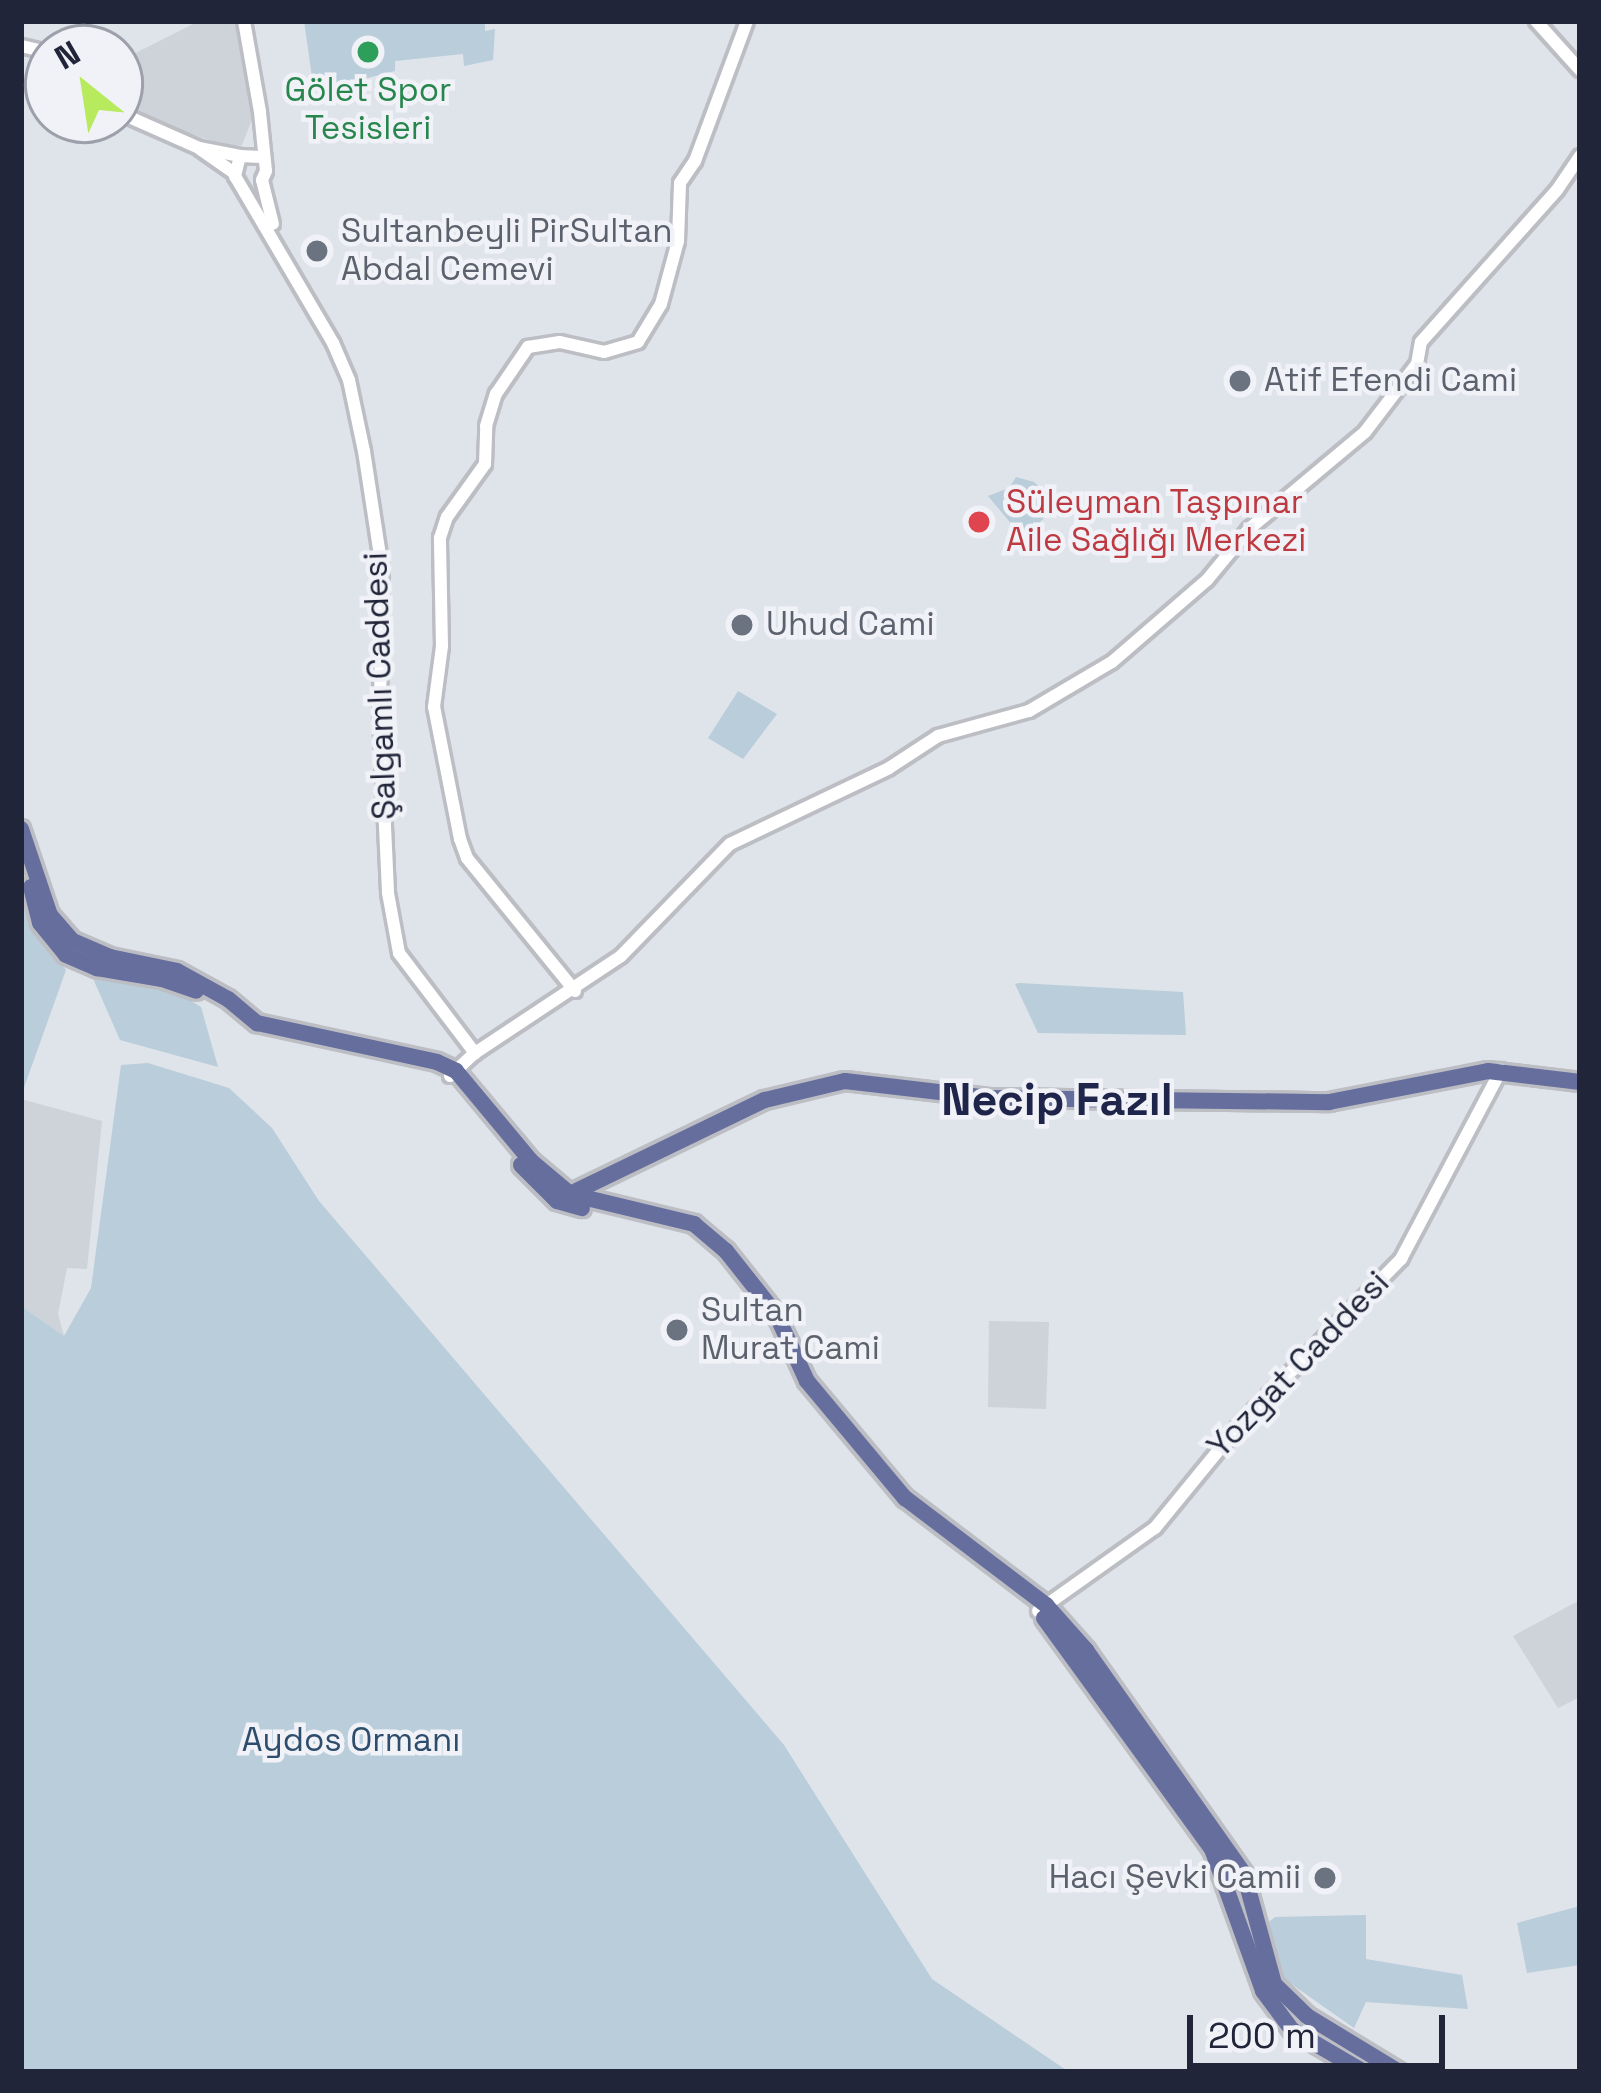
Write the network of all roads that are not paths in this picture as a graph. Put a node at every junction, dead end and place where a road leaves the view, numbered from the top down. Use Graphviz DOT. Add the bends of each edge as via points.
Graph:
graph roads {
  1 [pos="244,21"];
  2 [pos="747,21"];
  3 [pos="1536,21"];
  4 [pos="1580,70"];
  5 [pos="144,124"];
  6 [pos="259,124"];
  7 [pos="199,148"];
  8 [pos="243,155"];
  9 [pos="1580,157"];
  10 [pos="261,158"];
  11 [pos="238,179"];
  12 [pos="262,181"];
  13 [pos="277,241"];
  14 [pos="21,829"];
  15 [pos="21,858"];
  16 [pos="162,972"];
  17 [pos="575,991"];
  18 [pos="475,1053"];
  19 [pos="1502,1070"];
  20 [pos="453,1074"];
  21 [pos="1580,1082"];
  22 [pos="564,1197"];
  23 [pos="1042,1608"];
  24 [pos="1246,1915"];
  25 [pos="1364,2072"];
  26 [pos="1399,2072"];
  1 -- 6 [label="street"];
  2 -- 17 [label="street" via="680,183 678,242 661,304 638,342 604,352 560,342 528,347 496,394 485,464 440,538 434,707 460,838 467,858"];
  3 -- 4 [label="street"];
  5 -- 7 [label="street"];
  6 -- 8 [label="street"];
  6 -- 10 [label="street"];
  7 -- 8 [label="street"];
  7 -- 11 [label="street"];
  8 -- 10 [label="street"];
  8 -- 11 [label="street"];
  9 -- 17 [label="street" via="1421,342 1417,364 1365,431 1112,662 1029,711 938,736 730,844 641,938"];
  10 -- 12 [label="street"];
  11 -- 12 [label="street"];
  11 -- 13 [label="street"];
  12 -- 13 [label="street"];
  13 -- 18 [label="street, Şalgamlı Caddesi" via="341,362 362,434 382,568 380,716 398,953"];
  14 -- 16 [label="main road" via="50,915 74,941"];
  15 -- 16 [label="main road" via="40,923 66,955 97,968"];
  16 -- 20 [label="main road" via="250,1030"];
  17 -- 18 [label="street"];
  18 -- 20 [label="street"];
  19 -- 21 [label="main road"];
  19 -- 22 [label="main road" via="1329,1102 989,1098 845,1082 765,1100"];
  19 -- 23 [label="street, Yozgat Caddesi" via="1401,1259 1240,1424 1155,1528"];
  20 -- 22 [label="main road"];
  22 -- 23 [label="main road" via="694,1224 726,1251 776,1314 807,1381 905,1498"];
  23 -- 24 [label="main road" via="1154,1742 1237,1882"];
  24 -- 25 [label="main road" via="1263,1991 1292,2030"];
  24 -- 26 [label="main road" via="1274,1984 1307,2016"];
}
